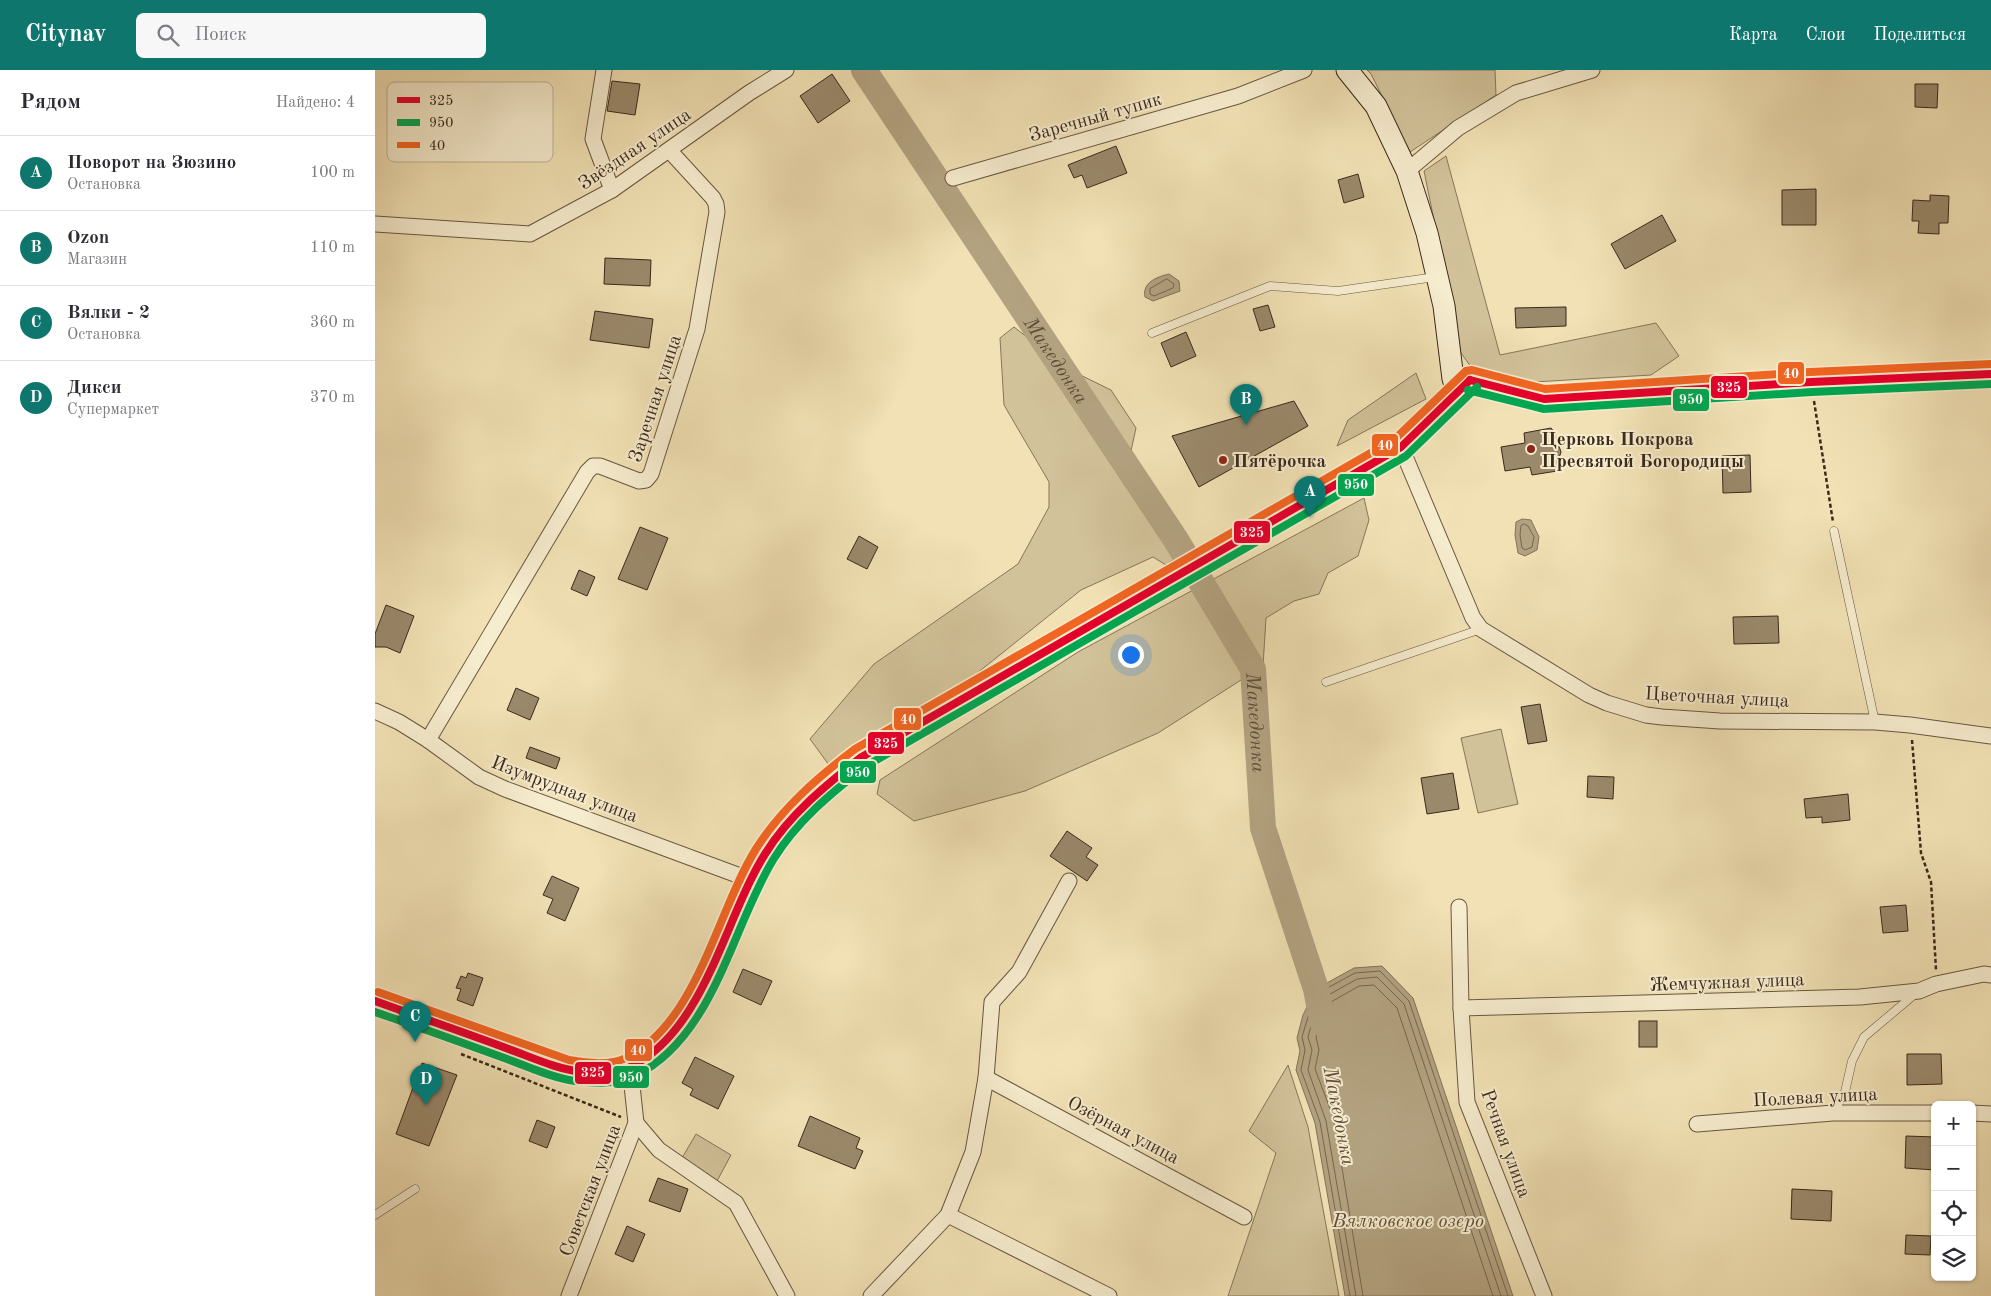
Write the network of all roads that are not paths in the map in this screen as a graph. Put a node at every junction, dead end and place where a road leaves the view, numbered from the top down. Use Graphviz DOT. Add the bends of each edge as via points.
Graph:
graph roads {
  1 [pos="605,70"];
  2 [pos="786,70"];
  3 [pos="1304,70"];
  4 [pos="1347,70"];
  5 [pos="1592,70"];
  6 [pos="669,150"];
  7 [pos="1407,171"];
  8 [pos="953,178"];
  9 [pos="612,190"];
  10 [pos="375,224"];
  11 [pos="1437,277"];
  12 [pos="1152,333"];
  13 [pos="1991,374"];
  14 [pos="1470,380"];
  15 [pos="1401,447"];
  16 [pos="1835,531"];
  17 [pos="1481,629"];
  18 [pos="1326,682"];
  19 [pos="375,711"];
  20 [pos="1875,722"];
  21 [pos="1991,736"];
  22 [pos="428,740"];
  23 [pos="751,880"];
  24 [pos="1069,881"];
  25 [pos="1459,907"];
  26 [pos="1991,975"];
  27 [pos="1919,991"];
  28 [pos="375,1001"];
  29 [pos="1461,1008"];
  30 [pos="630,1067"];
  31 [pos="986,1078"];
  32 [pos="1833,1112"];
  33 [pos="1931,1112"];
  34 [pos="1976,1113"];
  35 [pos="1991,1114"];
  36 [pos="636,1123"];
  37 [pos="1697,1124"];
  38 [pos="415,1189"];
  39 [pos="948,1214"];
  40 [pos="375,1215"];
  41 [pos="1244,1216"];
  42 [pos="569,1296"];
  43 [pos="787,1296"];
  44 [pos="871,1296"];
  45 [pos="1109,1296"];
  46 [pos="1544,1296"];
  1 -- 9 [label="street" via="593,139"];
  2 -- 6 [label="street, Звёздная улица" via="749,92"];
  3 -- 8 [label="street, Заречный тупик" via="1238,96"];
  4 -- 7 [label="main road" via="1376,106"];
  5 -- 7 [label="street" via="1516,93 1458,128"];
  6 -- 9 [label="street, Звёздная улица"];
  6 -- 22 [label="street, Заречная улица" via="713,198 717,212 697,328 651,474 646,480 639,481 600,466 593,466 587,472"];
  7 -- 11 [label="main road"];
  9 -- 10 [label="street, Звёздная улица" via="530,234"];
  11 -- 12 [label="lane" via="1338,291 1270,286"];
  11 -- 14 [label="main road" via="1453,378"];
  13 -- 14 [label="main road" via="1544,399"];
  14 -- 15 [label="main road"];
  15 -- 17 [label="street, Цветочная улица" via="1473,618"];
  15 -- 23 [label="main road" via="860,758 798,810 772,843"];
  16 -- 20 [label="lane"];
  17 -- 18 [label="lane"];
  17 -- 20 [label="street, Цветочная улица" via="1589,695 1646,715 1720,720"];
  19 -- 22 [label="street, Изумрудная улица"];
  20 -- 21 [label="street, Цветочная улица"];
  22 -- 23 [label="street, Изумрудная улица" via="479,778"];
  23 -- 30 [label="main road" via="709,974 686,1014 658,1047"];
  24 -- 31 [label="street" via="1019,972 992,1002"];
  25 -- 29 [label="street, Речная улица"];
  26 -- 27 [label="street, Жемчужная улица" via="1936,984"];
  27 -- 29 [label="street, Жемчужная улица" via="1860,997"];
  27 -- 32 [label="lane" via="1864,1037 1852,1060 1845,1092"];
  28 -- 30 [label="main road" via="567,1070 600,1073"];
  29 -- 46 [label="street, Речная улица" via="1467,1102"];
  30 -- 36 [label="street, Советская улица"];
  31 -- 39 [label="street" via="973,1152"];
  31 -- 41 [label="street, Озёрная улица"];
  32 -- 33 [label="street, Полевая улица"];
  32 -- 37 [label="street, Полевая улица"];
  34 -- 35 [label="street"];
  36 -- 42 [label="street, Советская улица"];
  36 -- 43 [label="street" via="659,1150 736,1203"];
  38 -- 40 [label="lane"];
  39 -- 44 [label="street"];
  39 -- 45 [label="street"];
}
